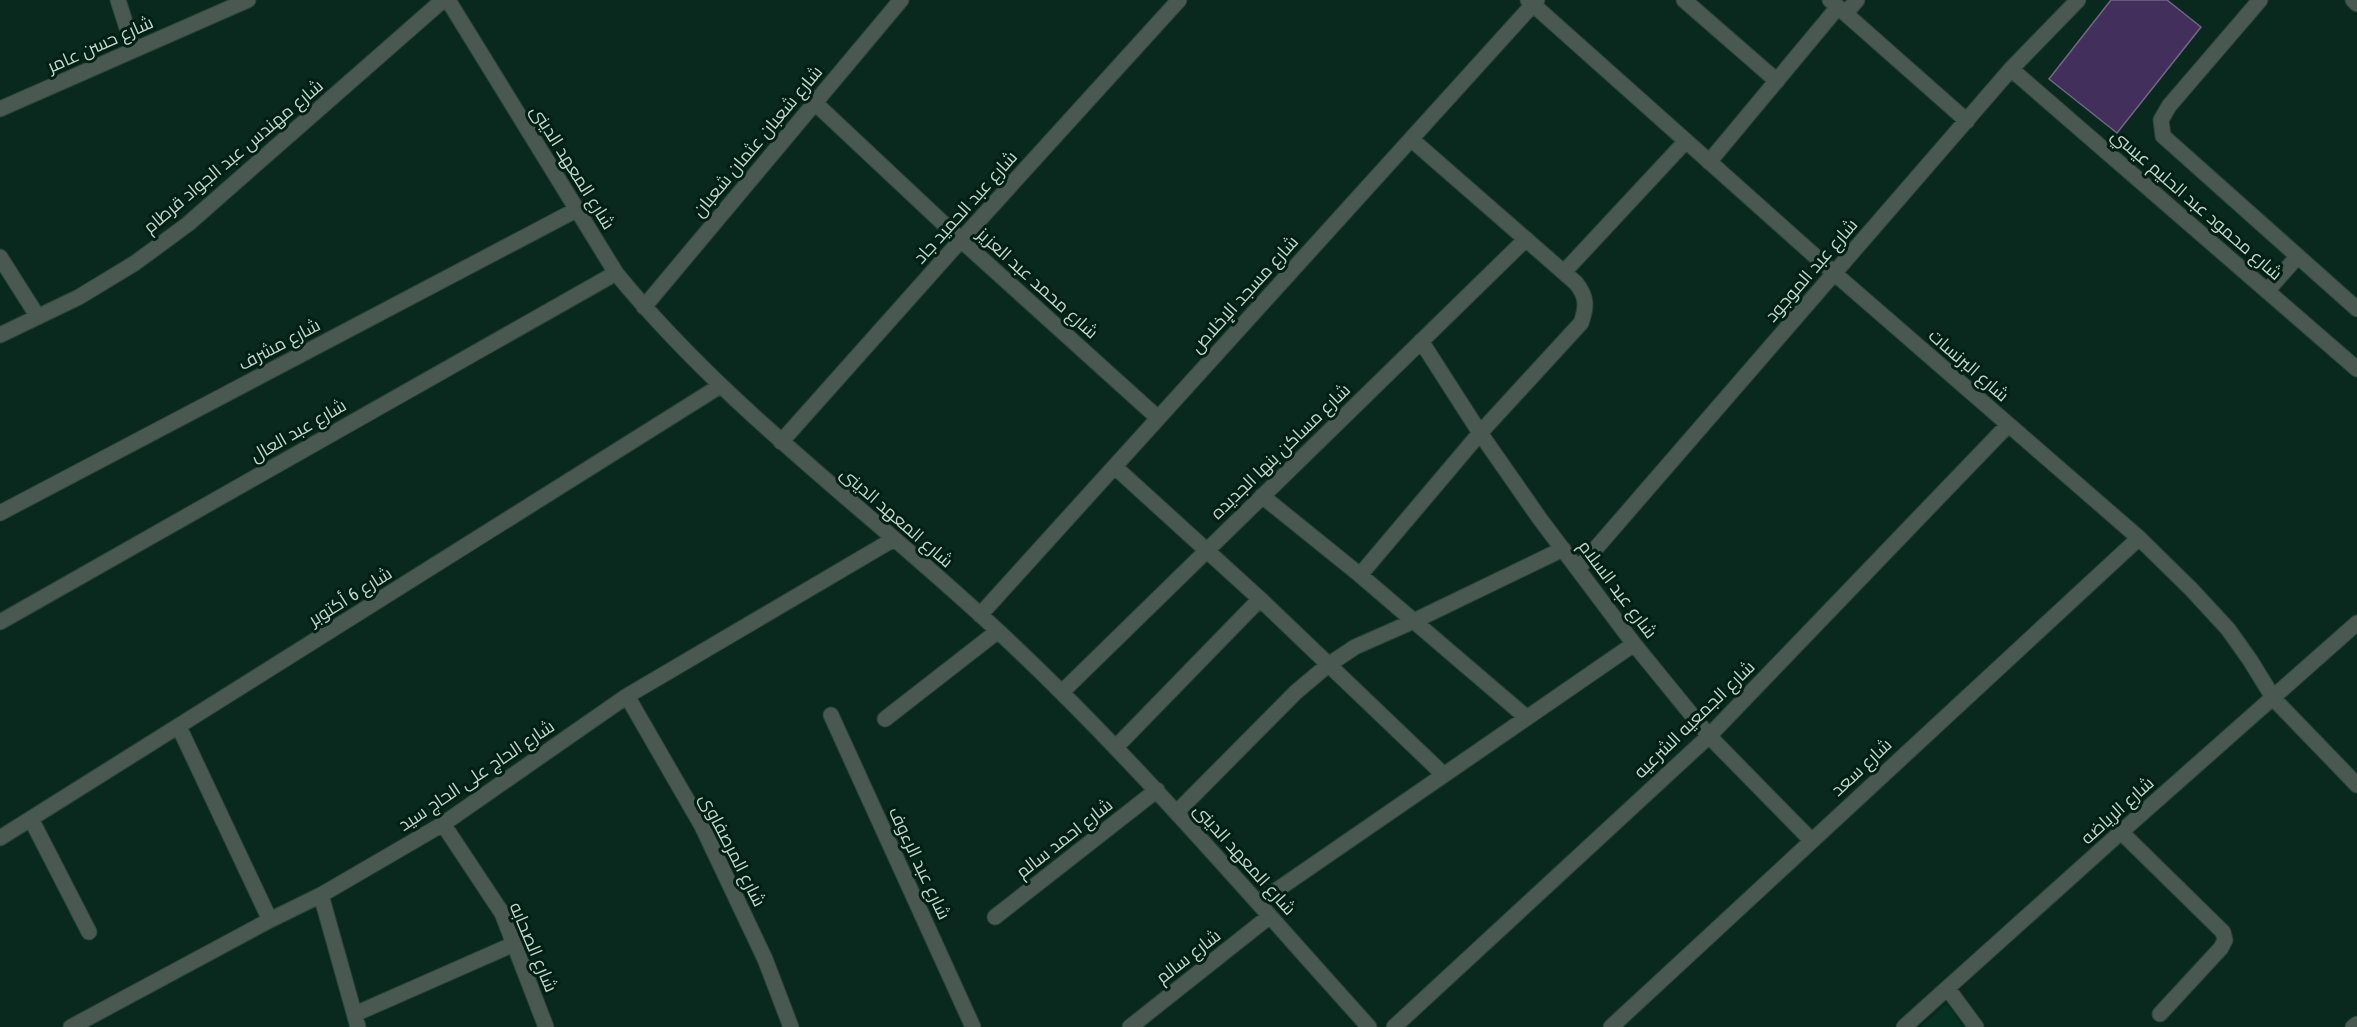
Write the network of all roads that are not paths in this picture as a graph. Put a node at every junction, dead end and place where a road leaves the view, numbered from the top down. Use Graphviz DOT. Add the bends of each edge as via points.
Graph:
graph roads {
  1 [pos="118,0"];
  2 [pos="248,0"];
  3 [pos="443,0"];
  4 [pos="448,0"];
  5 [pos="901,0"];
  6 [pos="1179,0"];
  7 [pos="1684,0"];
  8 [pos="1857,0"];
  9 [pos="2078,0"];
  10 [pos="2260,0"];
  11 [pos="2353,0"];
  12 [pos="1533,2"];
  13 [pos="2357,4"];
  14 [pos="1838,7"];
  15 [pos="134,50"];
  16 [pos="2011,69"];
  17 [pos="1777,81"];
  18 [pos="814,102"];
  19 [pos="0,109"];
  20 [pos="1967,121"];
  21 [pos="1411,139"];
  22 [pos="1686,141"];
  23 [pos="1709,162"];
  24 [pos="576,210"];
  25 [pos="1526,239"];
  26 [pos="961,240"];
  27 [pos="2298,256"];
  28 [pos="0,257"];
  29 [pos="1564,272"];
  30 [pos="616,273"];
  31 [pos="1834,273"];
  32 [pos="2267,291"];
  33 [pos="644,307"];
  34 [pos="2357,309"];
  35 [pos="38,317"];
  36 [pos="0,335"];
  37 [pos="1421,341"];
  38 [pos="2357,369"];
  39 [pos="720,386"];
  40 [pos="1158,418"];
  41 [pos="2008,425"];
  42 [pos="1480,433"];
  43 [pos="781,442"];
  44 [pos="1115,467"];
  45 [pos="1262,496"];
  46 [pos="0,513"];
  47 [pos="2139,538"];
  48 [pos="894,539"];
  49 [pos="1563,549"];
  50 [pos="1207,550"];
  51 [pos="1578,569"];
  52 [pos="1360,575"];
  53 [pos="1260,600"];
  54 [pos="980,615"];
  55 [pos="1414,621"];
  56 [pos="0,622"];
  57 [pos="2357,623"];
  58 [pos="998,631"];
  59 [pos="1634,644"];
  60 [pos="1328,665"];
  61 [pos="1062,692"];
  62 [pos="627,696"];
  63 [pos="2274,699"];
  64 [pos="831,715"];
  65 [pos="1526,717"];
  66 [pos="885,718"];
  67 [pos="179,727"];
  68 [pos="1709,736"];
  69 [pos="1116,747"];
  70 [pos="1443,774"];
  71 [pos="2357,785"];
  72 [pos="1157,790"];
  73 [pos="1177,812"];
  74 [pos="31,819"];
  75 [pos="443,824"];
  76 [pos="2121,832"];
  77 [pos="0,838"];
  78 [pos="1811,840"];
  79 [pos="321,895"];
  80 [pos="1258,903"];
  81 [pos="1270,916"];
  82 [pos="995,917"];
  83 [pos="270,920"];
  84 [pos="89,932"];
  85 [pos="514,944"];
  86 [pos="1948,989"];
  87 [pos="2160,1014"];
  88 [pos="357,1020"];
  89 [pos="2357,1024"];
  90 [pos="71,1027"];
  91 [pos="546,1027"];
  92 [pos="791,1027"];
  93 [pos="973,1027"];
  94 [pos="1130,1027"];
  95 [pos="1369,1027"];
  96 [pos="1394,1027"];
  97 [pos="1611,1027"];
  98 [pos="1904,1027"];
  99 [pos="1976,1027"];
  100 [pos="2353,1027"];
  1 -- 15 [label="street"];
  2 -- 15 [label="street, شارع حسن عامر"];
  3 -- 35 [label="street, شارع مهندس عبد الجواد قرطام" via="188,225 135,263"];
  4 -- 24 [label="street, شارع المعهد الدينى"];
  5 -- 18 [label="street, شارع شعبان عثمان شعبان"];
  6 -- 26 [label="street, شارع عبد الحميد جاد"];
  7 -- 17 [label="street"];
  8 -- 14 [label="street"];
  9 -- 16 [label="street, شارع عبد الموجود"];
  10 -- 27 [label="street" via="2169,106 2161,120 2163,136"];
  11 -- 13 [label="street"];
  12 -- 21 [label="street, شارع مسجد الإخلاص"];
  12 -- 22 [label="street, شارع البرنسات"];
  14 -- 17 [label="street"];
  14 -- 20 [label="street"];
  15 -- 19 [label="street, شارع حسن عامر"];
  16 -- 20 [label="street, شارع عبد الموجود"];
  16 -- 32 [label="street, شارع محمود عبد الحليم عيسي"];
  17 -- 23 [label="street"];
  18 -- 26 [label="street, شارع محمد عبد العزيز"];
  18 -- 33 [label="street, شارع شعبان عثمان شعبان"];
  20 -- 31 [label="street, شارع عبد الموجود"];
  21 -- 25 [label="street"];
  21 -- 40 [label="street, شارع مسجد الإخلاص"];
  22 -- 23 [label="street, شارع البرنسات"];
  22 -- 29 [label="street"];
  23 -- 31 [label="street, شارع البرنسات"];
  24 -- 30 [label="street, شارع المعهد الدينى"];
  24 -- 46 [label="street, شارع مشرف"];
  25 -- 29 [label="street"];
  25 -- 37 [label="street, شارع مساكن بنها الجديده"];
  26 -- 40 [label="street, شارع محمد عبد العزيز"];
  26 -- 43 [label="street, شارع عبد الحميد جاد"];
  27 -- 32 [label="street"];
  27 -- 34 [label="street"];
  28 -- 35 [label="street"];
  29 -- 42 [label="street" via="1585,294 1586,309 1581,322"];
  30 -- 33 [label="street, شارع المعهد الدينى"];
  30 -- 56 [label="street, شارع عبد العال"];
  31 -- 41 [label="street, شارع البرنسات"];
  31 -- 51 [label="street, شارع عبد الموجود"];
  32 -- 38 [label="street, شارع محمود عبد الحليم عيسي"];
  33 -- 39 [label="street, شارع المعهد الدينى"];
  35 -- 36 [label="street, شارع مهندس عبد الجواد قرطام"];
  37 -- 42 [label="street, شارع عبد السلام"];
  37 -- 45 [label="street, شارع مساكن بنها الجديده"];
  39 -- 43 [label="street, شارع المعهد الدينى"];
  39 -- 67 [label="street, شارع 6 أكتوبر"];
  40 -- 44 [label="street, شارع مسجد الإخلاص"];
  41 -- 47 [label="street, شارع البرنسات"];
  41 -- 68 [label="street, شارع الجمعيه الشرعيه"];
  42 -- 49 [label="street, شارع عبد السلام"];
  42 -- 52 [label="street"];
  43 -- 48 [label="street, شارع المعهد الدينى"];
  44 -- 50 [label="street"];
  44 -- 54 [label="street, شارع مسجد الإخلاص"];
  45 -- 50 [label="street, شارع مساكن بنها الجديده"];
  45 -- 52 [label="street"];
  47 -- 63 [label="street, شارع البرنسات" via="2228,629"];
  47 -- 78 [label="street, شارع سعد"];
  48 -- 54 [label="street, شارع المعهد الدينى"];
  48 -- 62 [label="street, شارع الحاج على الحاج سيد"];
  49 -- 51 [label="street, شارع عبد السلام"];
  49 -- 55 [label="street"];
  50 -- 53 [label="street"];
  50 -- 61 [label="street, شارع مساكن بنها الجديده"];
  51 -- 59 [label="street, شارع عبد السلام"];
  52 -- 55 [label="street"];
  53 -- 60 [label="street"];
  53 -- 69 [label="street"];
  54 -- 58 [label="street, شارع المعهد الدينى"];
  55 -- 60 [label="street" via="1355,647"];
  55 -- 65 [label="street"];
  57 -- 63 [label="street, شارع الرياضه"];
  58 -- 61 [label="street, شارع المعهد الدينى"];
  58 -- 66 [label="street"];
  59 -- 65 [label="street"];
  59 -- 68 [label="street, شارع عبد السلام"];
  60 -- 70 [label="street"];
  60 -- 73 [label="street"];
  61 -- 69 [label="street, شارع المعهد الدينى"];
  62 -- 75 [label="street, شارع الحاج على الحاج سيد"];
  62 -- 92 [label="street, شارع المرصفاوى" via="702,826 765,959"];
  63 -- 71 [label="street, شارع البرنسات"];
  63 -- 76 [label="street, شارع الرياضه"];
  64 -- 93 [label="street, شارع عبد الرءوف"];
  65 -- 70 [label="street"];
  67 -- 74 [label="street, شارع 6 أكتوبر"];
  67 -- 83 [label="street"];
  68 -- 78 [label="street, شارع عبد السلام"];
  68 -- 96 [label="street, شارع الجمعيه الشرعيه"];
  69 -- 72 [label="street, شارع المعهد الدينى"];
  70 -- 80 [label="street"];
  72 -- 73 [label="street, شارع المعهد الدينى"];
  72 -- 82 [label="street, شارع احمد سالم"];
  73 -- 80 [label="street, شارع المعهد الدينى"];
  74 -- 77 [label="street, شارع 6 أكتوبر"];
  74 -- 84 [label="street"];
  75 -- 79 [label="street, شارع الحاج على الحاج سيد"];
  75 -- 85 [label="street, شارع الصحابه" via="502,913"];
  76 -- 86 [label="street, شارع الرياضه"];
  76 -- 87 [label="street" via="2223,932 2225,940 2222,948"];
  78 -- 97 [label="street, شارع سعد"];
  79 -- 83 [label="street, شارع الحاج على الحاج سيد"];
  79 -- 88 [label="street"];
  80 -- 81 [label="street, شارع المعهد الدينى"];
  81 -- 94 [label="street, شارع سالم"];
  81 -- 95 [label="street, شارع المعهد الدينى"];
  83 -- 90 [label="street, شارع الحاج على الحاج سيد"];
  85 -- 88 [label="street"];
  85 -- 91 [label="street, شارع الصحابه"];
  86 -- 98 [label="street, شارع الرياضه"];
  86 -- 99 [label="street"];
  89 -- 100 [label="street"];
}
